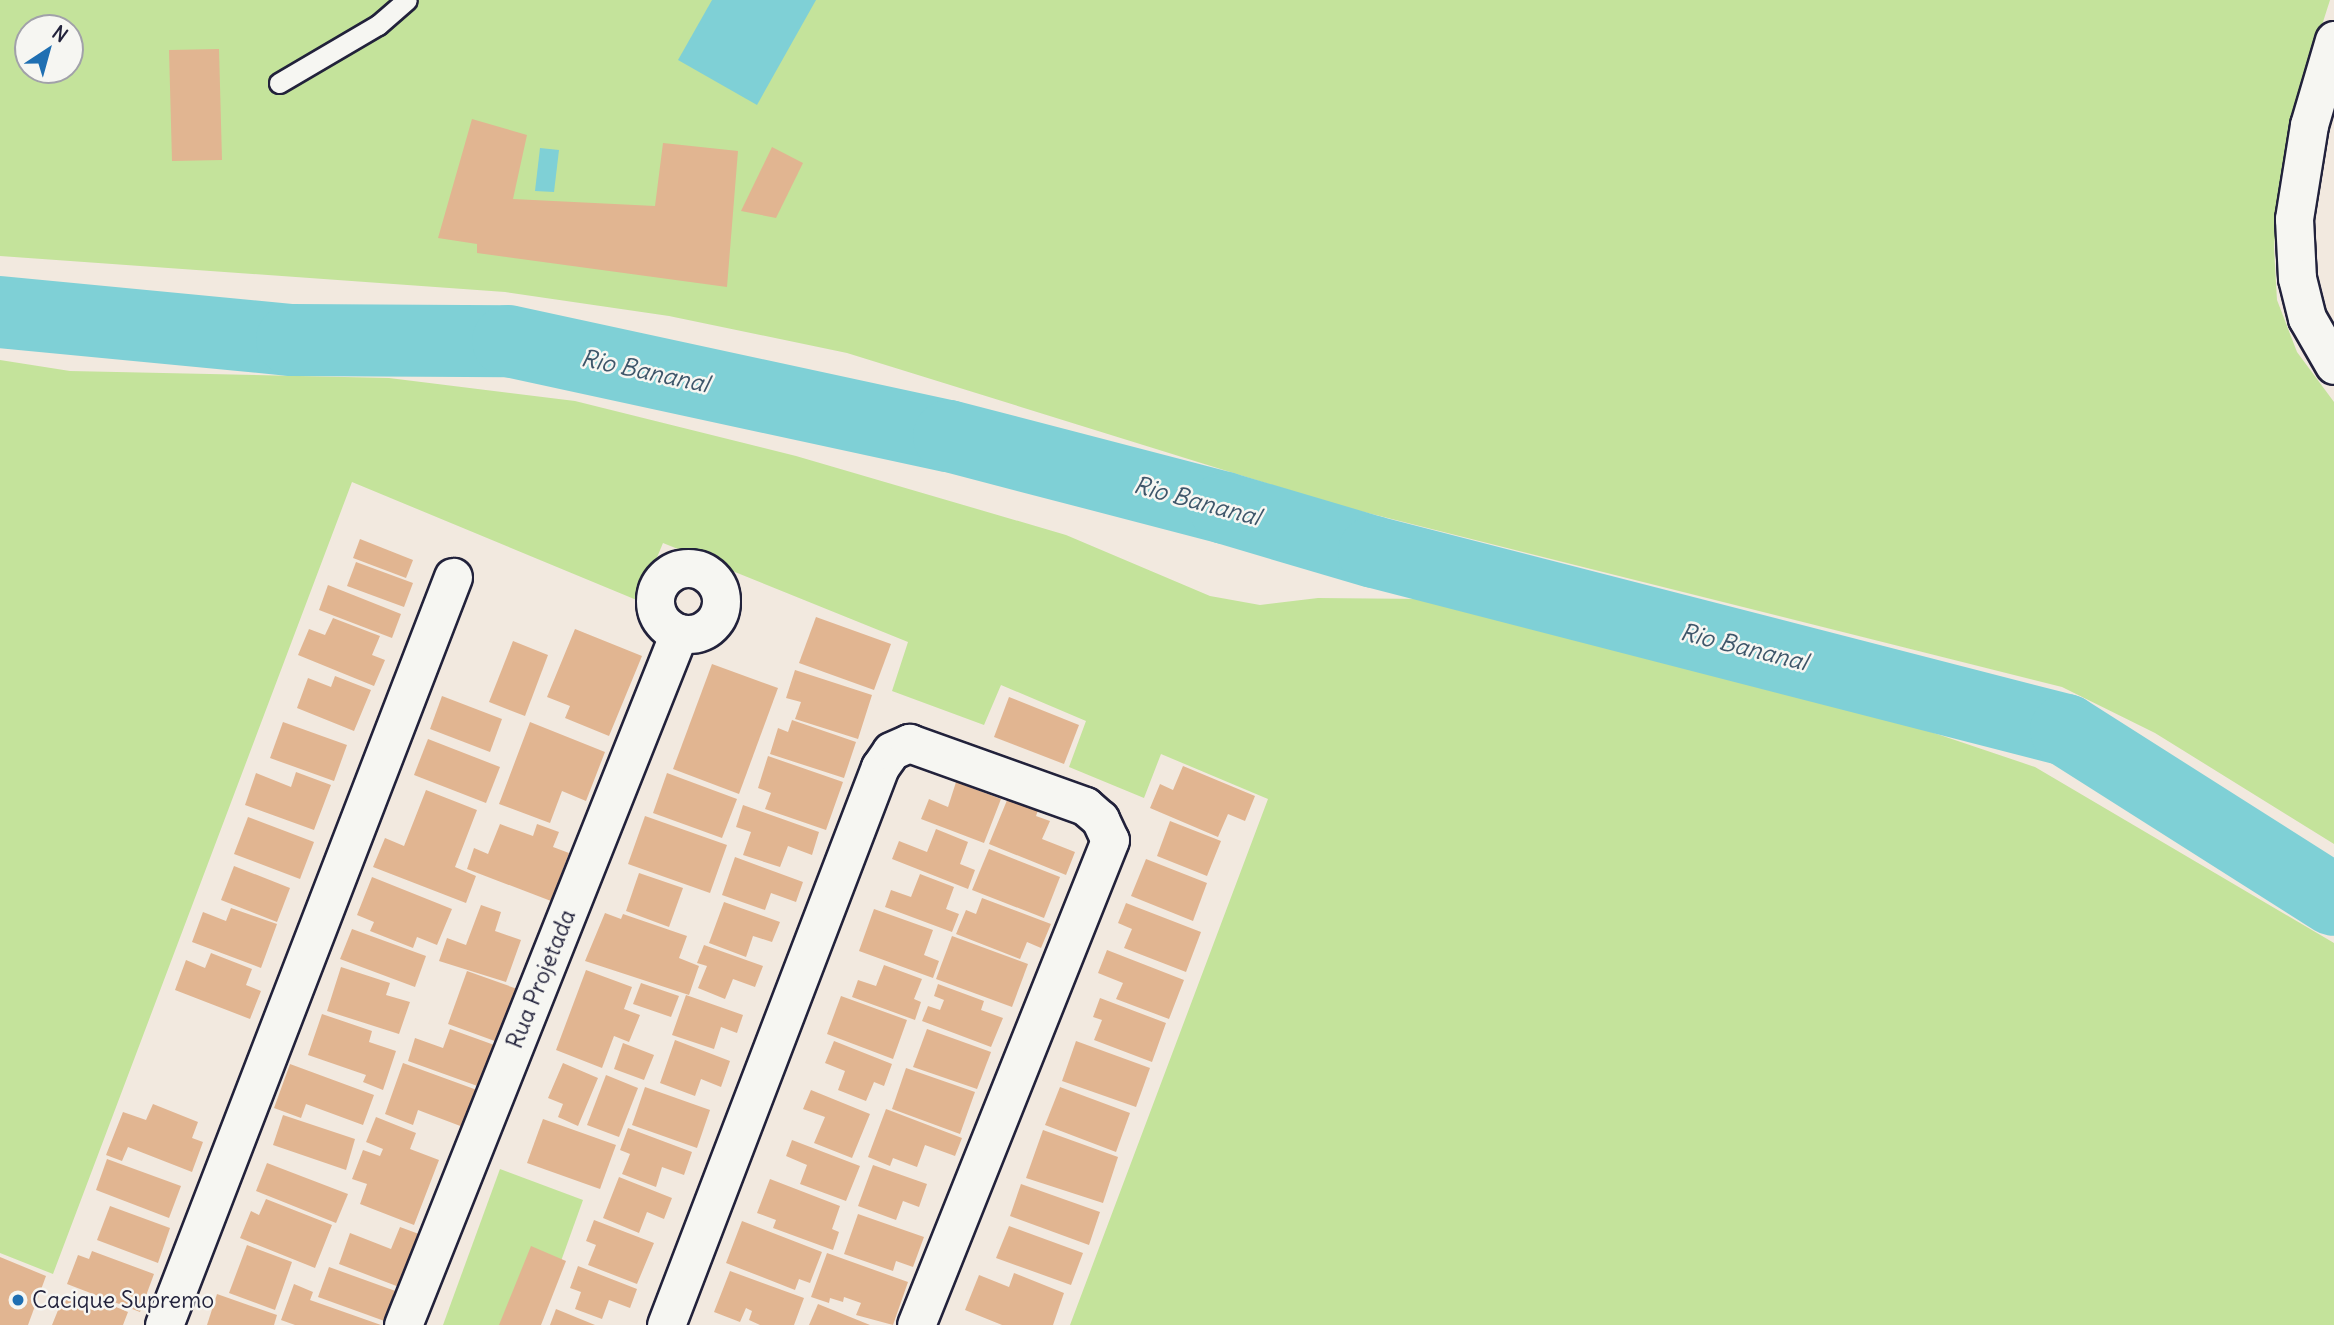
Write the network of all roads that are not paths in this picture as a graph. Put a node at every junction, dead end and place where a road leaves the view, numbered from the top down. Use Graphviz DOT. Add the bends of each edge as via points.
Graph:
graph roads {
  1 [pos="407,0"];
  2 [pos="2334,40"];
  3 [pos="279,83"];
  4 [pos="2334,365"];
  5 [pos="453,577"];
  6 [pos="679,633"];
  7 [pos="164,1325"];
  8 [pos="403,1325"];
  9 [pos="666,1325"];
  10 [pos="916,1325"];
  1 -- 3 [label="lane" via="377,25"];
  2 -- 4 [label="street" via="2309,125 2294,219 2297,278 2307,318"];
  5 -- 7 [label="street"];
  6 -- 8 [label="street, Rua Projetada"];
  9 -- 10 [label="street" via="880,767 891,751 909,743 1075,802 1100,819 1110,840"];
}
